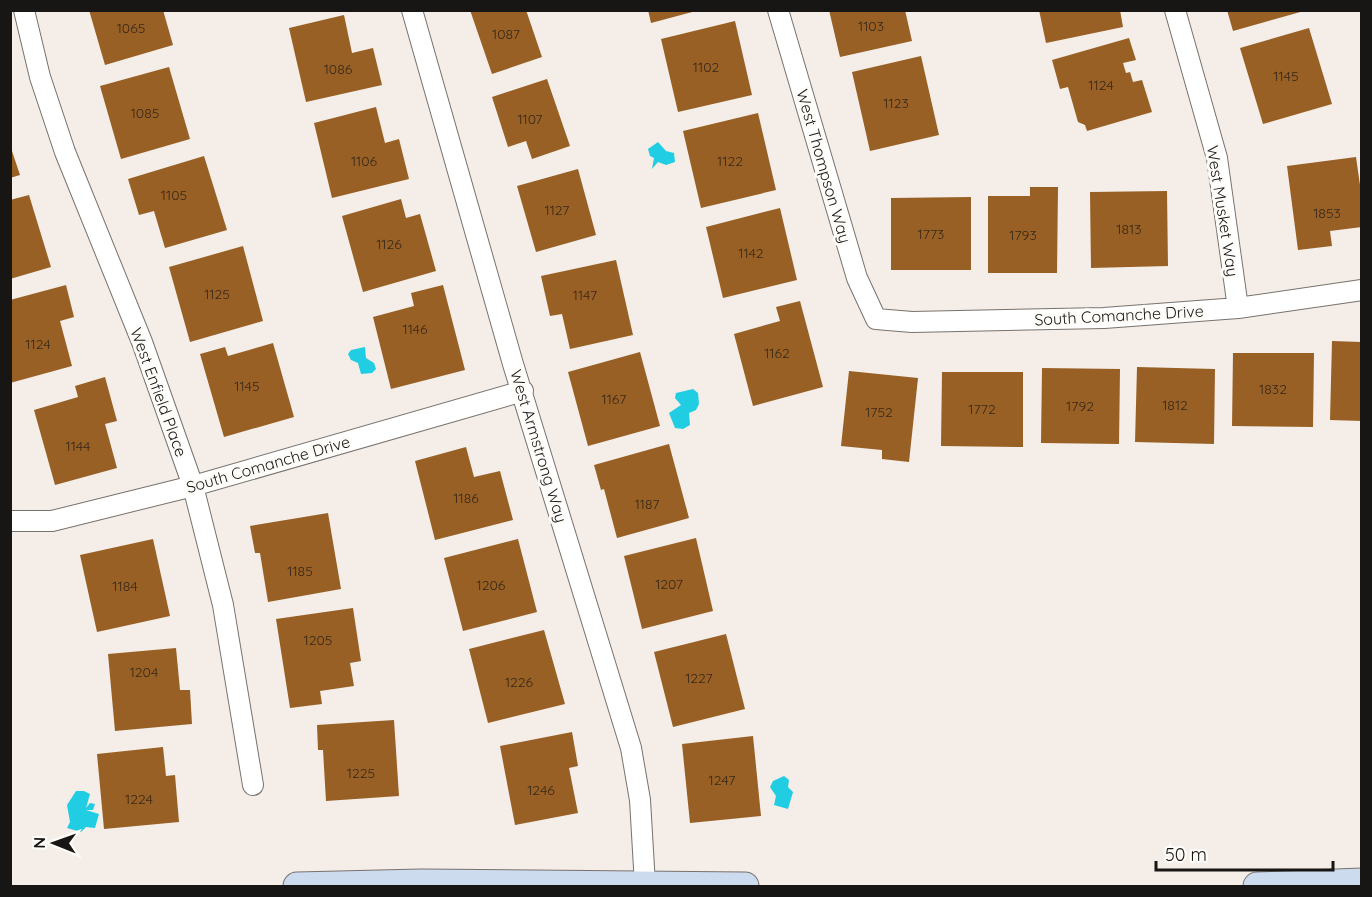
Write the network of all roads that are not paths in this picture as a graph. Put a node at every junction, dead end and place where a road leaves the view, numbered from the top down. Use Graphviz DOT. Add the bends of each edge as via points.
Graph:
graph roads {
  1 [pos="24,10"];
  2 [pos="412,10"];
  3 [pos="778,10"];
  4 [pos="1174,10"];
  5 [pos="1362,290"];
  6 [pos="1238,308"];
  7 [pos="876,320"];
  8 [pos="523,391"];
  9 [pos="194,486"];
  10 [pos="10,521"];
  11 [pos="253,785"];
  12 [pos="1347,884"];
  13 [pos="422,885"];
  14 [pos="645,885"];
  15 [pos="297,886"];
  16 [pos="746,886"];
  17 [pos="1257,886"];
  1 -- 9 [label="street, West Enfield Place" via="40,77 65,152 142,342"];
  2 -- 8 [label="street, West Armstrong Way"];
  3 -- 7 [label="street, West Thompson Way" via="857,278"];
  4 -- 6 [label="street, West Musket Way" via="1217,158"];
  5 -- 6 [label="street, South Comanche Drive"];
  6 -- 7 [label="street, South Comanche Drive" via="1104,318"];
  8 -- 9 [label="street, South Comanche Drive"];
  8 -- 14 [label="street, West Armstrong Way" via="631,748 640,800"];
  9 -- 10 [label="street, South Comanche Drive" via="52,521"];
  9 -- 11 [label="street, West Enfield Place" via="223,604"];
  12 -- 17 [label="street"];
  13 -- 14 [label="street"];
  13 -- 15 [label="street"];
  14 -- 16 [label="street"];
}
